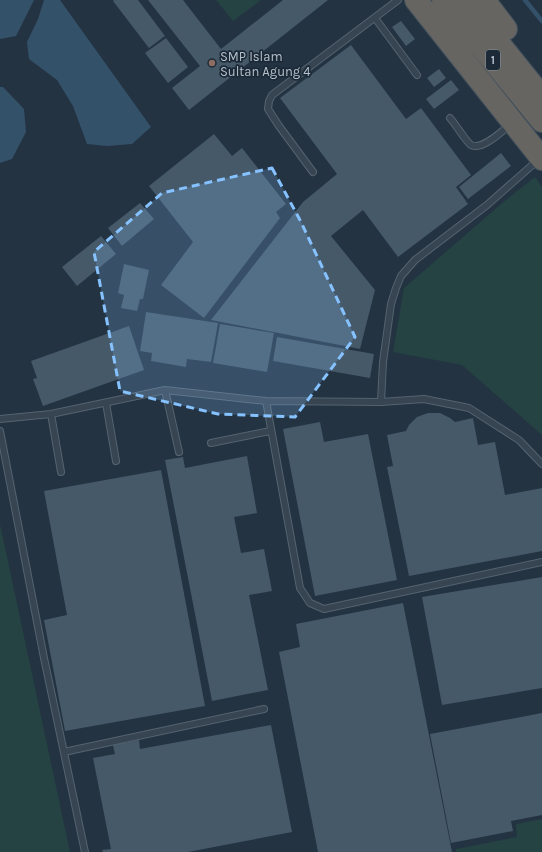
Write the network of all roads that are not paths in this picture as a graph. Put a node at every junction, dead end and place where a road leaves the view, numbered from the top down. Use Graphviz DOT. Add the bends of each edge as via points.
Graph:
graph roads {
  1 [pos="398,0"];
  2 [pos="416,0"];
  3 [pos="443,0"];
  4 [pos="464,0"];
  5 [pos="484,0"];
  6 [pos="375,18"];
  7 [pos="417,75"];
  8 [pos="542,75"];
  9 [pos="542,97"];
  10 [pos="450,118"];
  11 [pos="542,121"];
  12 [pos="514,122"];
  13 [pos="542,158"];
  14 [pos="313,172"];
  15 [pos="166,390"];
  16 [pos="266,401"];
  17 [pos="381,402"];
  18 [pos="106,403"];
  19 [pos="51,414"];
  20 [pos="0,419"];
  21 [pos="0,431"];
  22 [pos="270,431"];
  23 [pos="210,443"];
  24 [pos="179,452"];
  25 [pos="116,461"];
  26 [pos="542,464"];
  27 [pos="61,472"];
  28 [pos="542,562"];
  29 [pos="264,710"];
  30 [pos="64,752"];
  31 [pos="85,852"];
  1 -- 6 [label="lane"];
  2 -- 12 [label="highway"];
  3 -- 11 [label="highway, 1"];
  4 -- 9 [label="highway, 1"];
  5 -- 8 [label="highway"];
  6 -- 7 [label="lane"];
  6 -- 14 [label="lane" via="272,95 269,101 268,109"];
  10 -- 12 [label="lane" via="470,144 476,146 482,146"];
  12 -- 13 [label="highway"];
  13 -- 17 [label="lane" via="487,205 415,260 401,276 391,304 383,362"];
  15 -- 16 [label="lane"];
  15 -- 18 [label="lane"];
  15 -- 24 [label="lane"];
  16 -- 17 [label="lane"];
  16 -- 22 [label="lane"];
  17 -- 26 [label="lane" via="424,399 469,408 519,440"];
  18 -- 19 [label="lane"];
  18 -- 25 [label="lane"];
  19 -- 20 [label="lane"];
  19 -- 27 [label="lane"];
  21 -- 30 [label="lane"];
  22 -- 23 [label="lane"];
  22 -- 28 [label="lane" via="300,588 310,603 324,609"];
  29 -- 30 [label="lane"];
  30 -- 31 [label="lane"];
}
